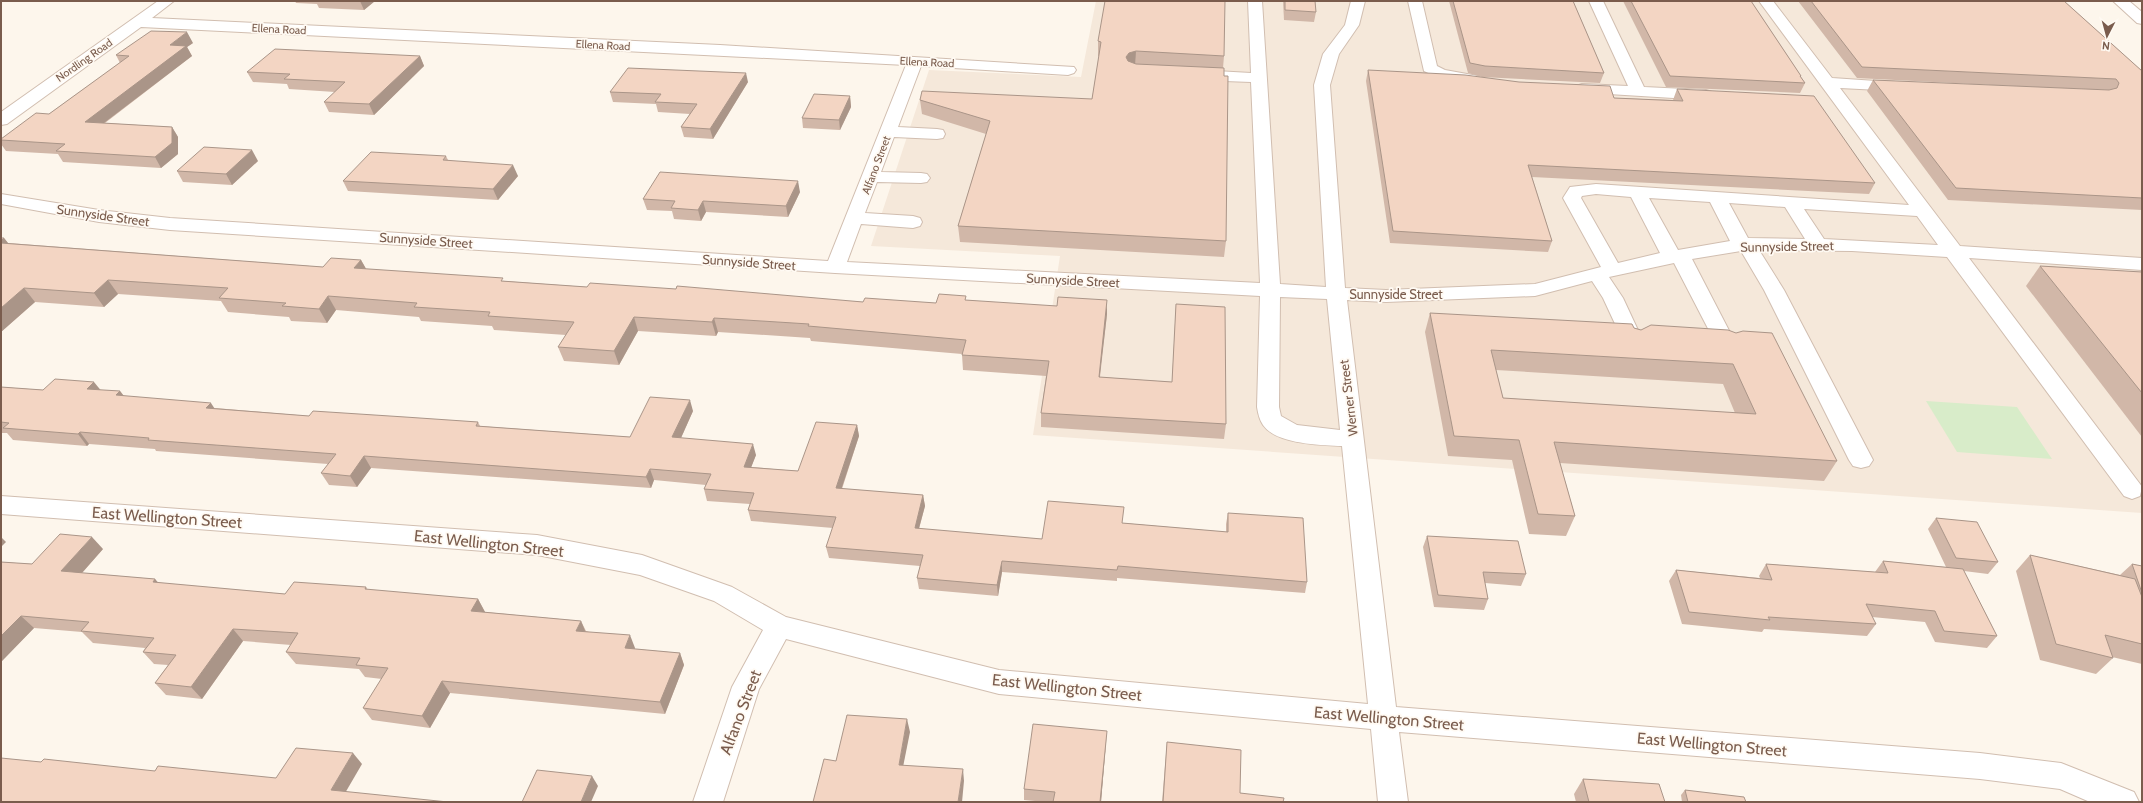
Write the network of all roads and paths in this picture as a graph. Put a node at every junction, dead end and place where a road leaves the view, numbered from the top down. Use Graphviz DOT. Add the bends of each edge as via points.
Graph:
graph roads {
  1 [pos="167,1"];
  2 [pos="1255,1"];
  3 [pos="1358,1"];
  4 [pos="1416,1"];
  5 [pos="1596,1"];
  6 [pos="1766,1"];
  7 [pos="2120,1"];
  8 [pos="2142,20"];
  9 [pos="138,22"];
  10 [pos="916,62"];
  11 [pos="1068,70"];
  12 [pos="1181,74"];
  13 [pos="1259,78"];
  14 [pos="1486,82"];
  15 [pos="1827,83"];
  16 [pos="1914,87"];
  17 [pos="1567,88"];
  18 [pos="1638,92"];
  19 [pos="1724,95"];
  20 [pos="1,120"];
  21 [pos="888,132"];
  22 [pos="937,134"];
  23 [pos="871,176"];
  24 [pos="921,178"];
  25 [pos="1637,192"];
  26 [pos="1716,196"];
  27 [pos="1,200"];
  28 [pos="1791,202"];
  29 [pos="1922,211"];
  30 [pos="855,218"];
  31 [pos="913,222"];
  32 [pos="1744,245"];
  33 [pos="1818,245"];
  34 [pos="1953,252"];
  35 [pos="1676,256"];
  36 [pos="2142,264"];
  37 [pos="836,267"];
  38 [pos="1604,272"];
  39 [pos="1270,291"];
  40 [pos="1336,294"];
  41 [pos="1633,341"];
  42 [pos="1726,344"];
  43 [pos="1353,439"];
  44 [pos="1861,460"];
  45 [pos="2132,490"];
  46 [pos="1,505"];
  47 [pos="779,626"];
  48 [pos="1384,718"];
  49 [pos="708,802"];
  50 [pos="1393,802"];
  51 [pos="2124,802"];
  1 -- 9 [label="street, Nordling Road"];
  2 -- 13 [label="street"];
  3 -- 40 [label="street, Werner Street" via="1352,25 1331,54 1322,85"];
  4 -- 14 [label="street" via="1430,68 1441,74"];
  5 -- 18 [label="street"];
  6 -- 15 [label="street"];
  7 -- 8 [label="street"];
  9 -- 10 [label="street, Ellena Road"];
  9 -- 20 [label="street, Nordling Road"];
  10 -- 11 [label="street, Ellena Road"];
  10 -- 21 [label="street, Alfano Street" via="911,92"];
  12 -- 13 [label="street"];
  13 -- 39 [label="street"];
  15 -- 16 [label="street"];
  15 -- 29 [label="street" via="1832,100"];
  17 -- 18 [label="street"];
  18 -- 19 [label="street"];
  21 -- 22 [label="street"];
  21 -- 23 [label="street, Alfano Street"];
  23 -- 24 [label="street"];
  23 -- 30 [label="street, Alfano Street"];
  25 -- 26 [label="street"];
  25 -- 35 [label="street"];
  25 -- 38 [label="street" via="1576,191 1572,198"];
  26 -- 28 [label="street"];
  26 -- 32 [label="street"];
  27 -- 37 [label="street, Sunnyside Street" via="99,216 170,224"];
  28 -- 29 [label="street"];
  28 -- 33 [label="street"];
  29 -- 34 [label="street"];
  30 -- 31 [label="street"];
  30 -- 37 [label="street, Alfano Street"];
  32 -- 33 [label="street, Sunnyside Street"];
  32 -- 35 [label="street, Sunnyside Street"];
  32 -- 44 [label="street" via="1774,290"];
  33 -- 34 [label="street, Sunnyside Street"];
  34 -- 36 [label="street, Sunnyside Street"];
  34 -- 45 [label="street"];
  35 -- 38 [label="street, Sunnyside Street"];
  35 -- 42 [label="street"];
  37 -- 39 [label="street, Sunnyside Street"];
  38 -- 40 [label="street, Sunnyside Street" via="1535,290 1386,296"];
  38 -- 41 [label="street"];
  39 -- 40 [label="street, Sunnyside Street"];
  39 -- 43 [label="street" via="1270,419 1277,426 1294,433"];
  40 -- 43 [label="street, Werner Street"];
  43 -- 48 [label="street, Werner Street"];
  46 -- 47 [label="street, East Wellington Street" via="537,545 642,565 724,594"];
  47 -- 48 [label="street, East Wellington Street" via="999,682"];
  47 -- 49 [label="street, Alfano Street" via="746,688"];
  48 -- 50 [label="street, Werner Street"];
  48 -- 51 [label="street, East Wellington Street" via="1980,766 2062,776"];
}
